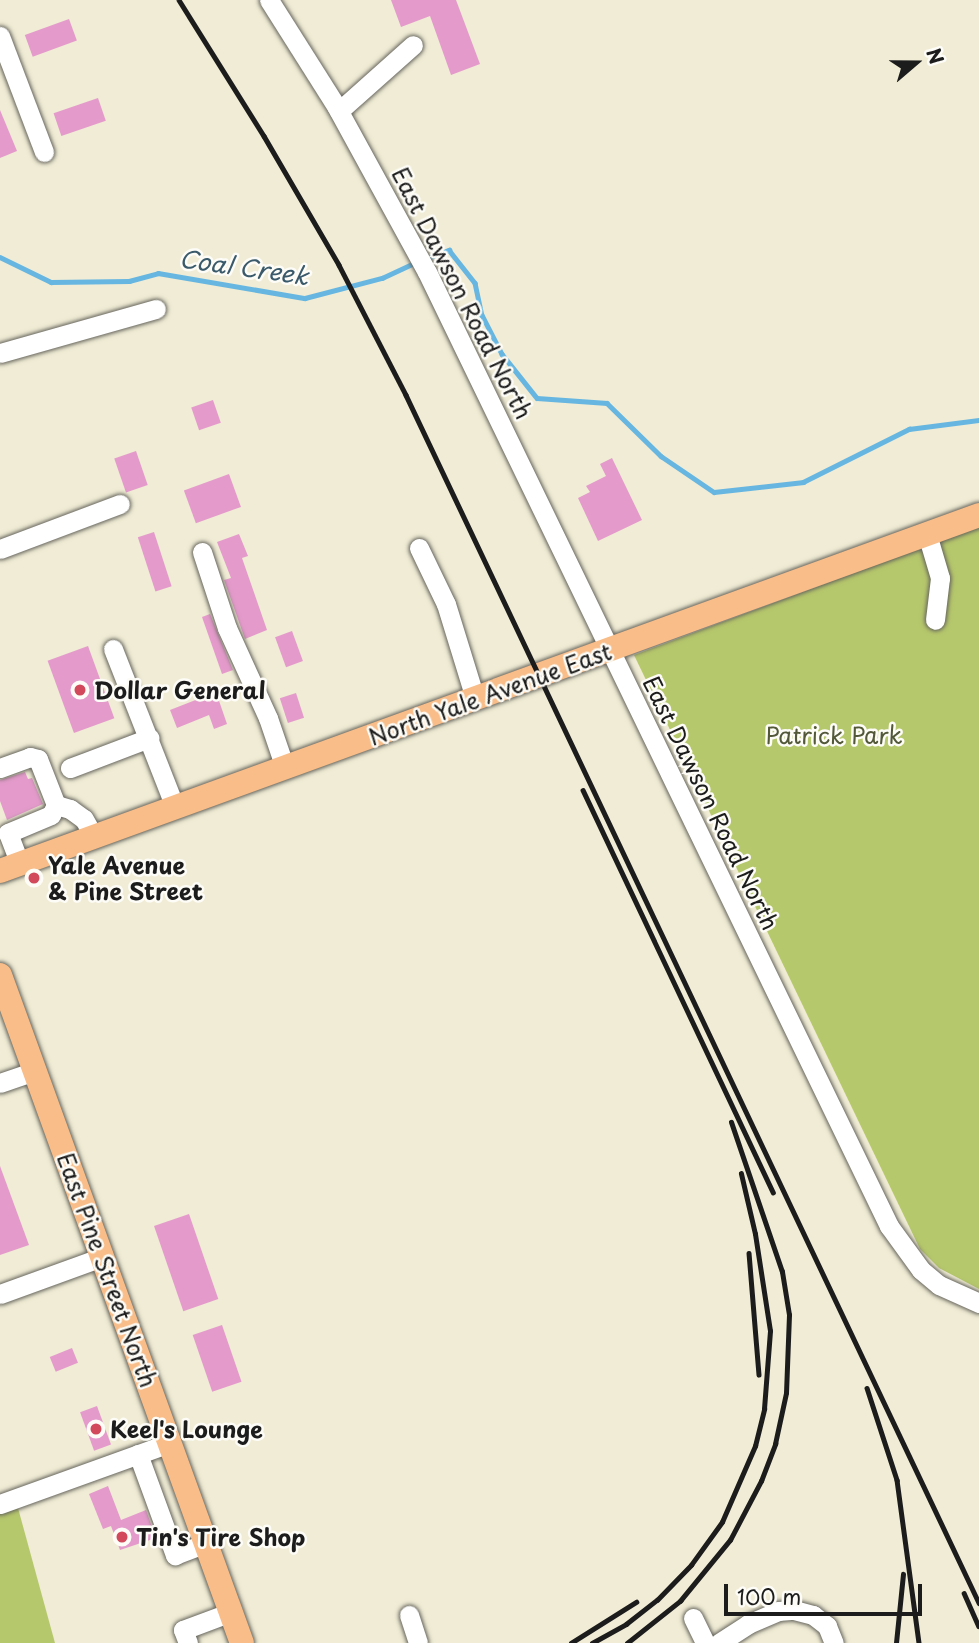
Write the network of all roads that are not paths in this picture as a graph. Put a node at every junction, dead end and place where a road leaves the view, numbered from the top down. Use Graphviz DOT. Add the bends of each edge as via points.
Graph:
graph roads {
  1 [pos="269,0"];
  2 [pos="0,36"];
  3 [pos="413,46"];
  4 [pos="339,111"];
  5 [pos="44,152"];
  6 [pos="156,309"];
  7 [pos="0,353"];
  8 [pos="120,504"];
  9 [pos="979,515"];
  10 [pos="927,534"];
  11 [pos="419,548"];
  12 [pos="0,549"];
  13 [pos="202,552"];
  14 [pos="935,620"];
  15 [pos="113,649"];
  16 [pos="611,651"];
  17 [pos="475,698"];
  18 [pos="149,738"];
  19 [pos="0,768"];
  20 [pos="70,768"];
  21 [pos="285,768"];
  22 [pos="56,805"];
  23 [pos="175,807"];
  24 [pos="4,827"];
  25 [pos="94,837"];
  26 [pos="10,868"];
  27 [pos="0,975"];
  28 [pos="35,1071"];
  29 [pos="0,1083"];
  30 [pos="102,1257"];
  31 [pos="0,1294"];
  32 [pos="979,1303"];
  33 [pos="169,1443"];
  34 [pos="138,1454"];
  35 [pos="183,1479"];
  36 [pos="151,1491"];
  37 [pos="0,1504"];
  38 [pos="206,1543"];
  39 [pos="231,1612"];
  40 [pos="410,1615"];
  41 [pos="693,1618"];
  42 [pos="188,1643"];
  43 [pos="242,1643"];
  44 [pos="418,1643"];
  45 [pos="705,1643"];
  46 [pos="719,1643"];
  47 [pos="834,1643"];
  1 -- 4 [label="street, East Dawson Road North"];
  2 -- 5 [label="street"];
  3 -- 4 [label="street"];
  4 -- 16 [label="street, East Dawson Road North" via="427,271"];
  6 -- 7 [label="street"];
  8 -- 12 [label="street"];
  9 -- 10 [label="main road, North Yale Avenue East"];
  10 -- 14 [label="street" via="940,578"];
  10 -- 16 [label="main road, North Yale Avenue East"];
  11 -- 17 [label="street" via="446,604"];
  13 -- 21 [label="street" via="227,628"];
  15 -- 18 [label="street"];
  16 -- 17 [label="main road, North Yale Avenue East"];
  16 -- 32 [label="street, East Dawson Road North" via="888,1226 921,1270 939,1285"];
  17 -- 21 [label="main road, North Yale Avenue East"];
  18 -- 20 [label="street"];
  18 -- 23 [label="street"];
  19 -- 22 [label="street" via="30,757 38,759"];
  21 -- 23 [label="main road, North Yale Avenue East"];
  22 -- 24 [label="street" via="51,815"];
  22 -- 25 [label="street" via="84,819"];
  23 -- 25 [label="main road, North Yale Avenue East"];
  24 -- 26 [label="street"];
  25 -- 26 [label="main road, North Yale Avenue East"];
  27 -- 28 [label="main road, East Pine Street North"];
  28 -- 29 [label="street"];
  28 -- 30 [label="main road, East Pine Street North"];
  30 -- 31 [label="street"];
  30 -- 33 [label="main road, East Pine Street North"];
  33 -- 34 [label="street"];
  33 -- 35 [label="main road, East Pine Street North"];
  34 -- 36 [label="street"];
  34 -- 37 [label="street"];
  35 -- 36 [label="street"];
  35 -- 38 [label="main road, East Pine Street North"];
  36 -- 38 [label="street" via="175,1555"];
  38 -- 39 [label="main road, East Pine Street North"];
  39 -- 42 [label="street" via="183,1630"];
  39 -- 43 [label="main road, East Pine Street North"];
  40 -- 44 [label="street"];
  41 -- 45 [label="street"];
  46 -- 47 [label="street" via="748,1624 794,1610 813,1615 827,1626"];
}
